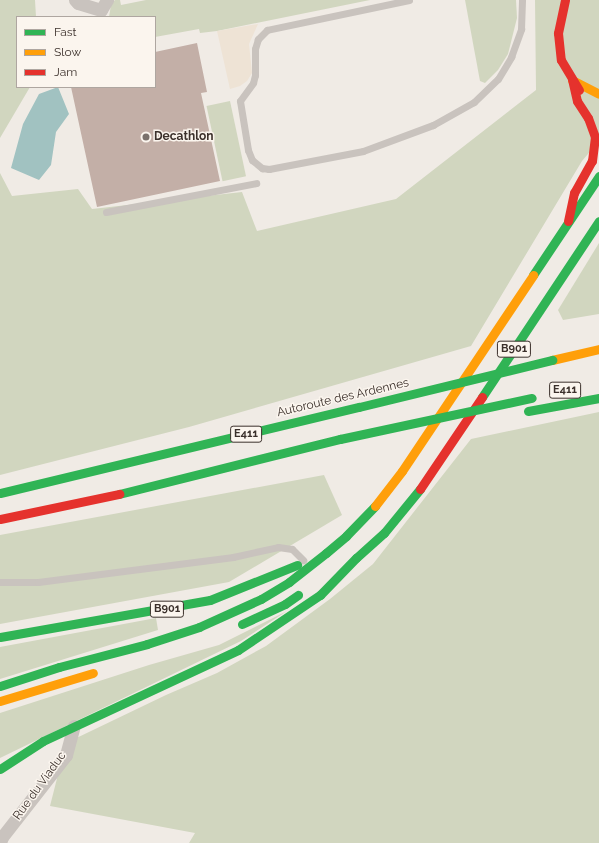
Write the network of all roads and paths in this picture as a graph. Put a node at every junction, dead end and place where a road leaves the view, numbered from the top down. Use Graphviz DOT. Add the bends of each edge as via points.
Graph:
graph roads {
  1 [pos="76,0"];
  2 [pos="409,0"];
  3 [pos="522,0"];
  4 [pos="565,0"];
  5 [pos="104,9"];
  6 [pos="572,80"];
  7 [pos="599,94"];
  8 [pos="593,110"];
  9 [pos="599,176"];
  10 [pos="256,183"];
  11 [pos="106,212"];
  12 [pos="568,221"];
  13 [pos="599,221"];
  14 [pos="599,349"];
  15 [pos="535,397"];
  16 [pos="599,398"];
  17 [pos="524,412"];
  18 [pos="474,423"];
  19 [pos="411,437"];
  20 [pos="279,464"];
  21 [pos="154,486"];
  22 [pos="0,493"];
  23 [pos="0,519"];
  24 [pos="326,553"];
  25 [pos="356,558"];
  26 [pos="305,562"];
  27 [pos="0,582"];
  28 [pos="317,583"];
  29 [pos="305,591"];
  30 [pos="231,628"];
  31 [pos="0,637"];
  32 [pos="100,670"];
  33 [pos="0,686"];
  34 [pos="0,701"];
  35 [pos="74,726"];
  36 [pos="0,769"];
  37 [pos="0,843"];
  1 -- 5 [label="street" via="78,3"];
  2 -- 3 [label="lane" via="267,30 258,39 253,83 240,101 252,160 262,168 269,168 363,151 433,125 474,102 498,79 511,58 521,29"];
  4 -- 6 [label="main road" via="558,33 561,60"];
  6 -- 7 [label="main road"];
  6 -- 8 [label="main road"];
  6 -- 12 [label="main road" via="577,101 588,118 595,138 592,161 574,193"];
  9 -- 12 [label="main road, B901"];
  10 -- 11 [label="lane"];
  12 -- 24 [label="main road, B901" via="402,471 375,506"];
  13 -- 25 [label="main road, B901" via="429,477 384,533"];
  14 -- 22 [label="main road, Autoroute des Ardennes / E411, bridge"];
  15 -- 21 [label="main road, E411, bridge" via="340,439"];
  16 -- 17 [label="main road"];
  18 -- 19 [label="main road"];
  20 -- 21 [label="main road"];
  21 -- 23 [label="main road, E411"];
  24 -- 26 [label="main road, B901"];
  24 -- 33 [label="main road, B901" via="289,582 250,606 200,627"];
  25 -- 28 [label="main road, B901"];
  25 -- 35 [label="main road, B901" via="320,595 238,650"];
  26 -- 27 [label="lane" via="292,549 278,547 233,557 38,582"];
  26 -- 31 [label="main road, B901" via="210,600"];
  29 -- 30 [label="main road" via="285,604"];
  32 -- 34 [label="main road"];
  35 -- 36 [label="main road, B901" via="43,741"];
  35 -- 37 [label="street, Rue du Viaduc" via="66,755"];
}
